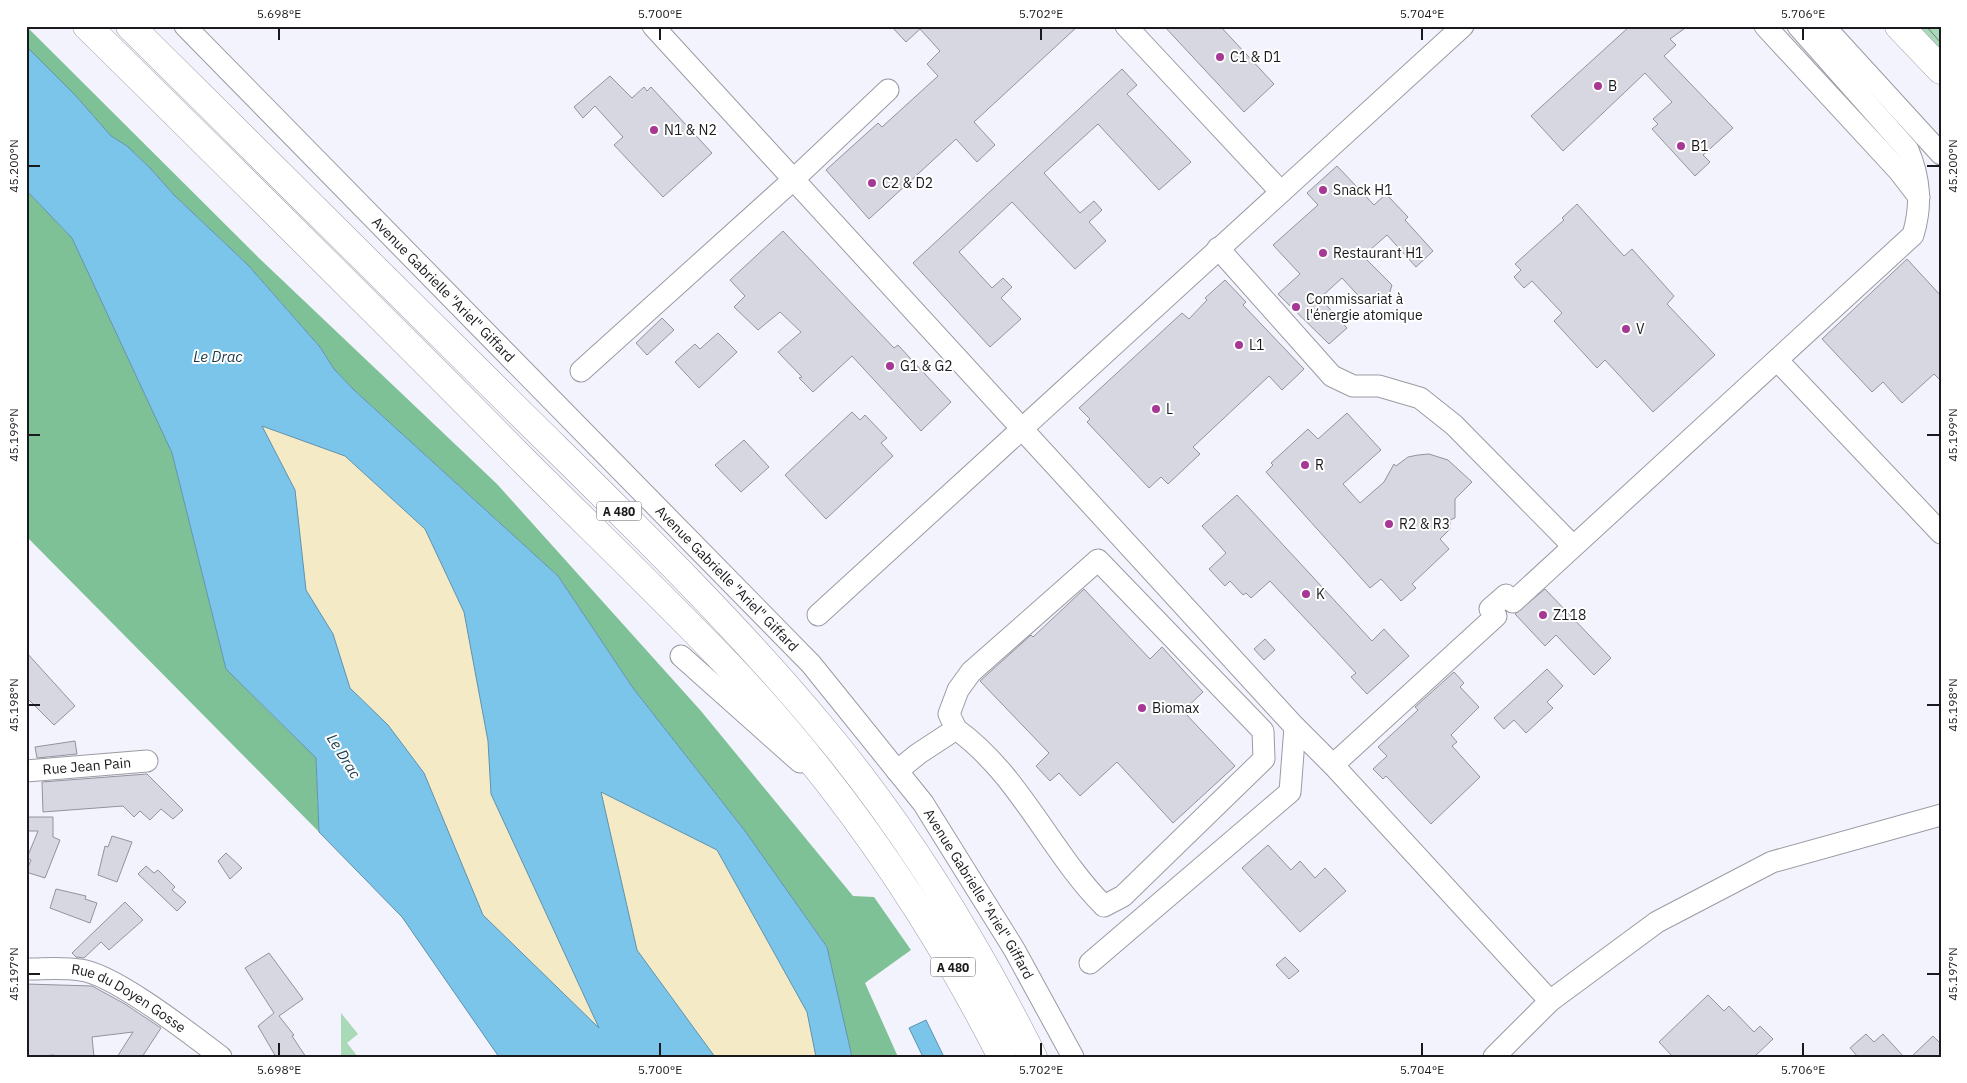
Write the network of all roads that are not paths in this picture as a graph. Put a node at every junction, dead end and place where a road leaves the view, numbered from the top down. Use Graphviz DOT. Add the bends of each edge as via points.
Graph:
graph roads {
  1 [pos="87,26"];
  2 [pos="130,26"];
  3 [pos="185,26"];
  4 [pos="652,26"];
  5 [pos="1126,26"];
  6 [pos="1463,26"];
  7 [pos="1766,26"];
  8 [pos="1798,26"];
  9 [pos="1824,26"];
  10 [pos="1899,26"];
  11 [pos="1941,70"];
  12 [pos="888,90"];
  13 [pos="1941,154"];
  14 [pos="794,179"];
  15 [pos="1281,192"];
  16 [pos="1919,198"];
  17 [pos="1218,248"];
  18 [pos="1777,360"];
  19 [pos="582,371"];
  20 [pos="1021,428"];
  21 [pos="1941,533"];
  22 [pos="1573,546"];
  23 [pos="818,615"];
  24 [pos="681,656"];
  25 [pos="1295,727"];
  26 [pos="956,729"];
  27 [pos="147,762"];
  28 [pos="1333,765"];
  29 [pos="26,771"];
  30 [pos="897,771"];
  31 [pos="839,796"];
  32 [pos="1941,815"];
  33 [pos="1090,963"];
  34 [pos="26,969"];
  35 [pos="1550,1001"];
  36 [pos="221,1057"];
  37 [pos="1002,1057"];
  38 [pos="1033,1057"];
  39 [pos="1073,1057"];
  40 [pos="1494,1057"];
  1 -- 31 [label="main road, A 480" via="728,665"];
  2 -- 38 [label="main road, A 480" via="744,638 822,728 899,830 958,918"];
  3 -- 30 [label="street, Avenue Gabrielle \"Ariel\" Giffard" via="811,664"];
  4 -- 14 [label="street"];
  5 -- 15 [label="street"];
  6 -- 15 [label="street"];
  7 -- 16 [label="street"];
  8 -- 16 [label="street" via="1908,150 1916,169"];
  9 -- 13 [label="street"];
  10 -- 11 [label="main road"];
  12 -- 14 [label="street"];
  14 -- 19 [label="street"];
  14 -- 20 [label="street"];
  15 -- 17 [label="street"];
  16 -- 18 [label="street" via="1919,214 1913,235"];
  17 -- 20 [label="street"];
  17 -- 22 [label="street" via="1332,376 1353,386 1379,386 1420,398 1454,425"];
  18 -- 21 [label="street"];
  18 -- 22 [label="street"];
  20 -- 23 [label="street"];
  20 -- 25 [label="street"];
  22 -- 28 [label="street" via="1513,602 1506,595 1490,609 1496,616"];
  24 -- 31 [label="street"];
  25 -- 28 [label="street"];
  25 -- 33 [label="street" via="1290,792"];
  26 -- 26 [label="street" via="949,714 958,690 971,672 1098,560 1263,731 1264,759 1123,896 1104,906 1082,882 1006,774"];
  26 -- 30 [label="street"];
  27 -- 29 [label="street, Rue Jean Pain"];
  28 -- 35 [label="street"];
  30 -- 39 [label="street, Avenue Gabrielle \"Ariel\" Giffard" via="923,803 1014,949"];
  31 -- 37 [label="main road, A 480" via="919,911 957,972"];
  32 -- 35 [label="street" via="1772,862 1657,922"];
  34 -- 36 [label="street, Rue du Doyen Gosse" via="81,970 101,976 150,1006"];
  35 -- 40 [label="street"];
}
